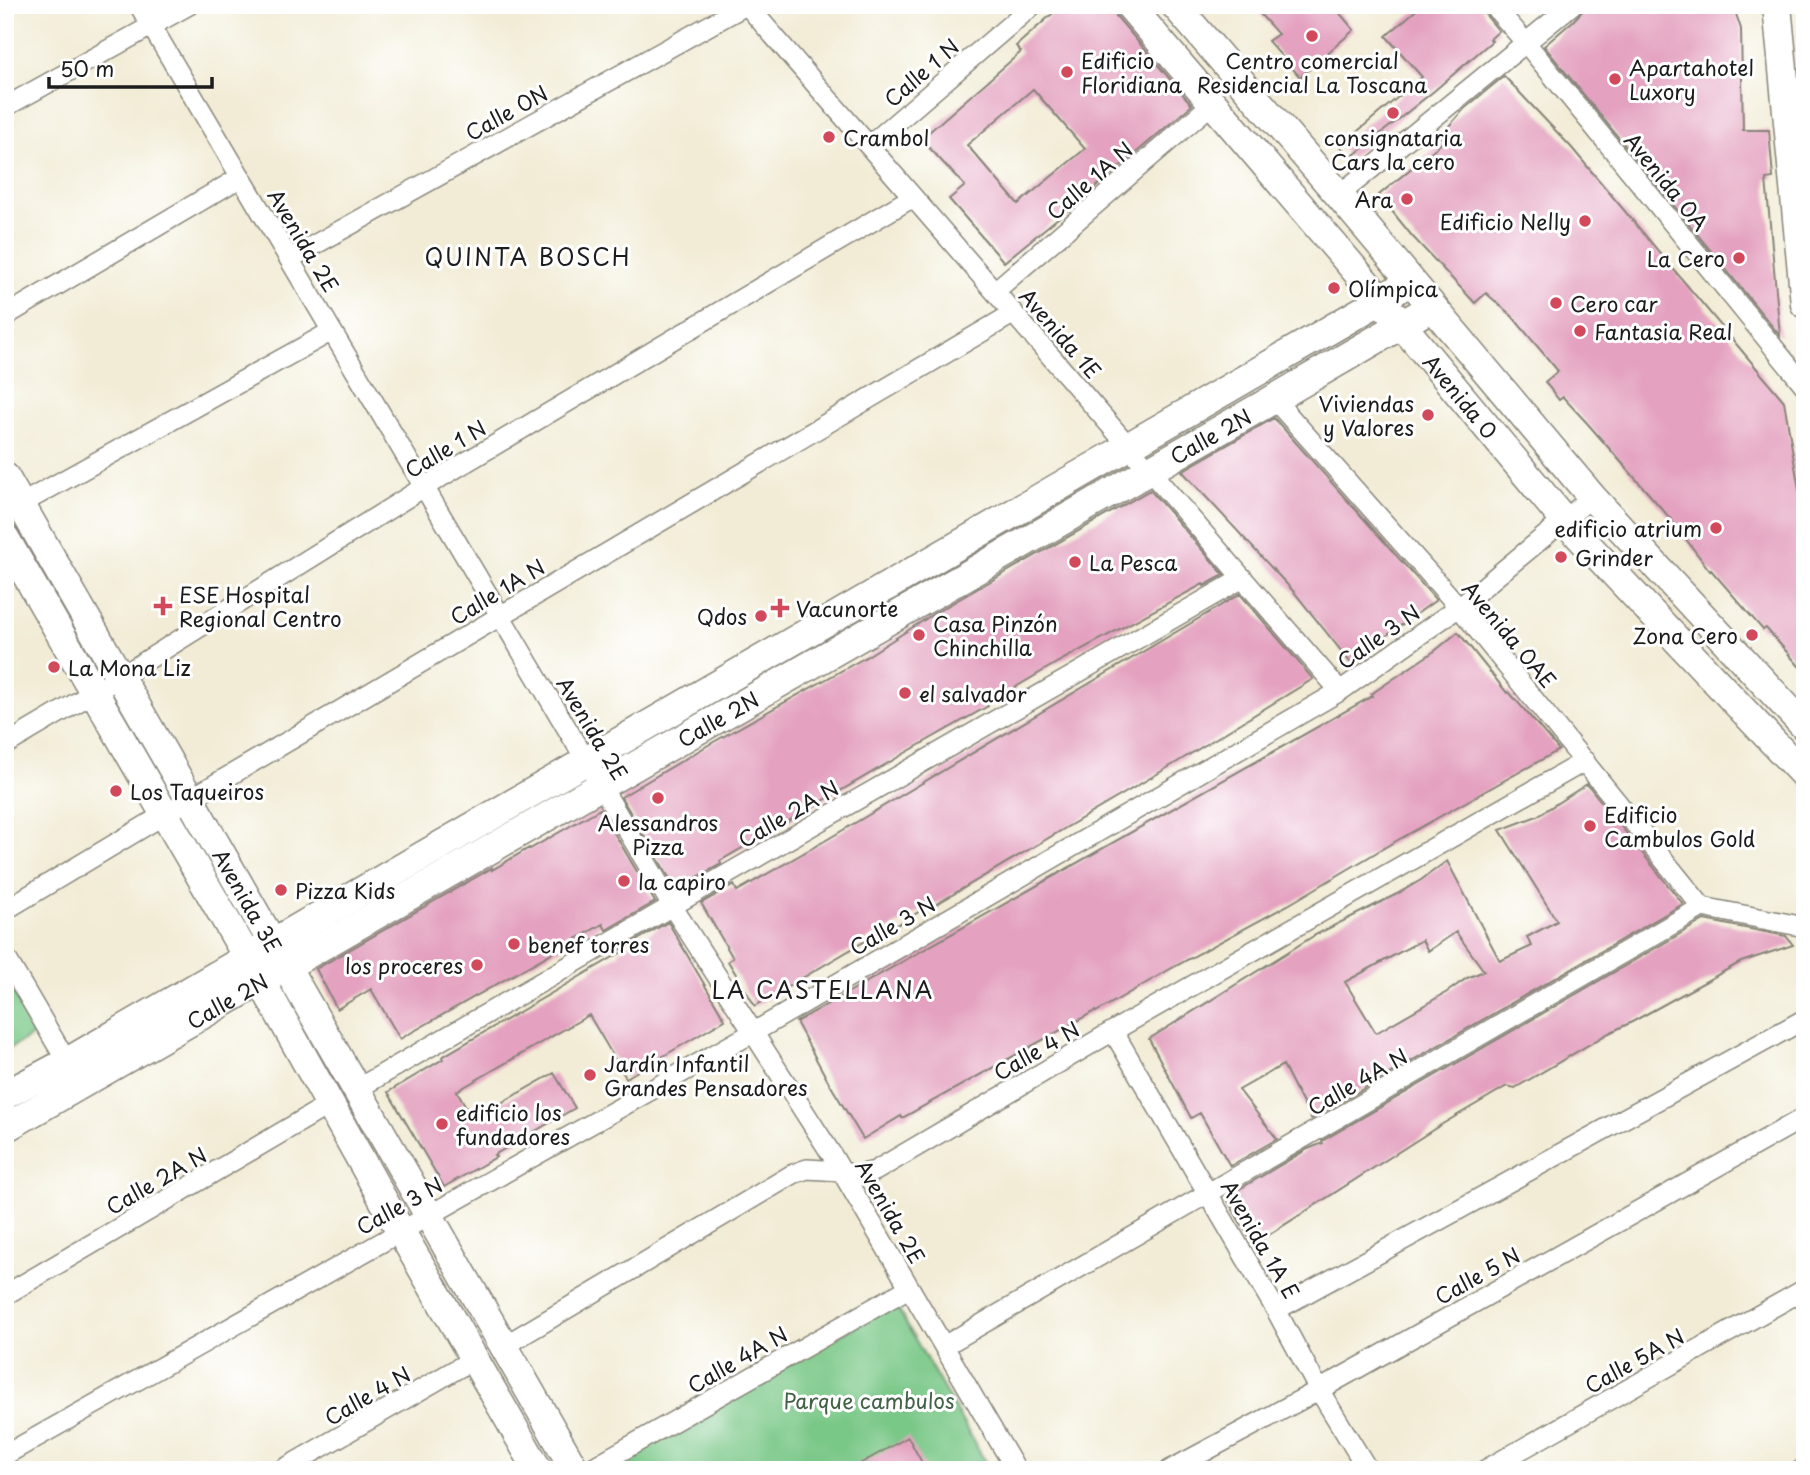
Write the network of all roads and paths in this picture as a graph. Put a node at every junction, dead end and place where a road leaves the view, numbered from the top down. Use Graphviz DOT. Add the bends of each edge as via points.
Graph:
graph roads {
  1 [pos="139,5"];
  2 [pos="189,5"];
  3 [pos="746,5"];
  4 [pos="1033,5"];
  5 [pos="1129,5"];
  6 [pos="1175,5"];
  7 [pos="1493,5"];
  8 [pos="1572,5"];
  9 [pos="1777,5"];
  10 [pos="152,27"];
  11 [pos="1526,43"];
  12 [pos="1213,103"];
  13 [pos="5,107"];
  14 [pos="869,146"];
  15 [pos="241,177"];
  16 [pos="1339,195"];
  17 [pos="913,197"];
  18 [pos="289,259"];
  19 [pos="1410,281"];
  20 [pos="995,291"];
  21 [pos="1381,300"];
  22 [pos="1805,304"];
  23 [pos="1432,307"];
  24 [pos="1014,313"];
  25 [pos="5,316"];
  26 [pos="1402,325"];
  27 [pos="332,331"];
  28 [pos="1805,386"];
  29 [pos="1274,399"];
  30 [pos="1129,446"];
  31 [pos="1150,471"];
  32 [pos="5,477"];
  33 [pos="424,487"];
  34 [pos="1592,497"];
  35 [pos="21,504"];
  36 [pos="1564,520"];
  37 [pos="5,538"];
  38 [pos="12,566"];
  39 [pos="1242,578"];
  40 [pos="1459,607"];
  41 [pos="500,616"];
  42 [pos="120,677"];
  43 [pos="1340,691"];
  44 [pos="94,693"];
  45 [pos="1805,727"];
  46 [pos="5,745"];
  47 [pos="586,761"];
  48 [pos="1585,761"];
  49 [pos="1805,776"];
  50 [pos="601,786"];
  51 [pos="190,799"];
  52 [pos="164,814"];
  53 [pos="672,905"];
  54 [pos="1702,907"];
  55 [pos="5,910"];
  56 [pos="1805,927"];
  57 [pos="279,955"];
  58 [pos="5,956"];
  59 [pos="254,969"];
  60 [pos="1805,1019"];
  61 [pos="1113,1031"];
  62 [pos="754,1032"];
  63 [pos="67,1062"];
  64 [pos="357,1089"];
  65 [pos="5,1095"];
  66 [pos="330,1104"];
  67 [pos="1805,1117"];
  68 [pos="5,1128"];
  69 [pos="841,1171"];
  70 [pos="1208,1193"];
  71 [pos="428,1214"];
  72 [pos="400,1230"];
  73 [pos="909,1288"];
  74 [pos="1805,1289"];
  75 [pos="5,1295"];
  76 [pos="1276,1310"];
  77 [pos="504,1346"];
  78 [pos="944,1346"];
  79 [pos="474,1359"];
  80 [pos="1319,1390"];
  81 [pos="5,1455"];
  82 [pos="282,1470"];
  83 [pos="538,1470"];
  84 [pos="575,1470"];
  85 [pos="588,1470"];
  86 [pos="1016,1470"];
  87 [pos="1170,1470"];
  88 [pos="1368,1470"];
  89 [pos="1486,1470"];
  1 -- 10 [label="street, Avenida 2E"];
  2 -- 10 [label="street"];
  3 -- 14 [label="street, Avenida 1E"];
  3 -- 18 [label="street, Calle 0N"];
  4 -- 14 [label="street, Calle 1 N"];
  5 -- 12 [label="street, Avenida 0"];
  6 -- 16 [label="street, Avenida 0"];
  7 -- 11 [label="street, Avenida 0A"];
  8 -- 11 [label="street"];
  9 -- 22 [label="street"];
  10 -- 13 [label="street"];
  10 -- 15 [label="street, Avenida 2E"];
  11 -- 16 [label="street"];
  11 -- 28 [label="street, Avenida 0A"];
  12 -- 20 [label="street, Calle 1A N"];
  12 -- 21 [label="street, Avenida 0"];
  14 -- 17 [label="street, Avenida 1E"];
  15 -- 18 [label="street, Avenida 2E"];
  15 -- 25 [label="street"];
  16 -- 19 [label="street, Avenida 0"];
  17 -- 20 [label="street, Avenida 1E"];
  17 -- 33 [label="street, Calle 1 N"];
  18 -- 27 [label="street, Avenida 2E"];
  19 -- 21 [label="street, Calle 2N"];
  19 -- 23 [label="street, Avenida 0"];
  20 -- 24 [label="street, Avenida 1E"];
  21 -- 26 [label="street, Avenida 0"];
  21 -- 30 [label="street, Calle 2N"];
  23 -- 26 [label="street, Calle 2N"];
  23 -- 34 [label="street, Avenida 0"];
  24 -- 30 [label="street, Avenida 1E"];
  24 -- 41 [label="street, Calle 1A N"];
  26 -- 29 [label="street, Calle 2N"];
  26 -- 36 [label="street, Avenida 0"];
  27 -- 33 [label="street, Avenida 2E"];
  27 -- 35 [label="street"];
  29 -- 31 [label="street, Calle 2N"];
  29 -- 40 [label="street, Avenida 0AE"];
  30 -- 31 [label="street, Avenida 1E"];
  30 -- 47 [label="street, Calle 2N"];
  31 -- 39 [label="street, Avenida 1E"];
  31 -- 50 [label="street, Calle 2N"];
  32 -- 35 [label="street, Avenida 3E"];
  33 -- 41 [label="street, Avenida 2E"];
  33 -- 42 [label="street, Calle 1 N"];
  34 -- 36 [label="street, Calle 3 N"];
  34 -- 45 [label="street, Avenida 0"];
  35 -- 42 [label="street, Avenida 3E"];
  36 -- 40 [label="street, Calle 3 N"];
  36 -- 49 [label="street, Avenida 0"];
  37 -- 38 [label="street, Avenida 3E"];
  38 -- 44 [label="street, Avenida 3E"];
  39 -- 43 [label="street, Avenida 1E"];
  39 -- 53 [label="street, Calle 2A N"];
  40 -- 43 [label="street, Calle 3 N"];
  40 -- 48 [label="street, Avenida 0AE"];
  41 -- 47 [label="street, Avenida 2E"];
  41 -- 51 [label="street, Calle 1A N"];
  42 -- 44 [label="street, Calle 1 N"];
  42 -- 51 [label="street, Avenida 3E"];
  43 -- 62 [label="street, Calle 3 N"];
  44 -- 46 [label="street, Calle 1 N"];
  44 -- 52 [label="street, Avenida 3E"];
  47 -- 50 [label="street, Avenida 2E"];
  47 -- 57 [label="street, Calle 2N"];
  48 -- 54 [label="street, Avenida 0AE"];
  48 -- 61 [label="street, Calle 4 N"];
  50 -- 53 [label="street, Avenida 2E"];
  50 -- 57 [label="street, Calle 2N"];
  51 -- 52 [label="street, Calle 1A N"];
  51 -- 57 [label="street, Avenida 3E"];
  52 -- 55 [label="street, Calle 1A N"];
  52 -- 59 [label="street, Avenida 3E"];
  53 -- 62 [label="street, Avenida 2E"];
  53 -- 64 [label="street, Calle 2A N"];
  54 -- 56 [label="street"];
  54 -- 70 [label="street, Calle 4A N"];
  57 -- 59 [label="street, Calle 2N"];
  57 -- 64 [label="street, Avenida 3E"];
  58 -- 63 [label="street"];
  59 -- 63 [label="street, Calle 2N"];
  59 -- 66 [label="street, Avenida 3E"];
  59 -- 68 [label="street, Calle 2N"];
  60 -- 76 [label="street"];
  61 -- 69 [label="street, Calle 4 N" via="876,1171 856,1176"];
  61 -- 70 [label="street, Avenida 1A E"];
  62 -- 69 [label="street, Avenida 2E"];
  62 -- 71 [label="street, Calle 3 N"];
  63 -- 65 [label="street, Calle 2N"];
  64 -- 71 [label="street, Avenida 3E"];
  66 -- 72 [label="street, Avenida 3E"];
  66 -- 75 [label="street, Calle 2A N"];
  67 -- 80 [label="street, Calle 5 N"];
  69 -- 73 [label="street, Avenida 2E"];
  69 -- 77 [label="street, Calle 4 N" via="807,1169 793,1174"];
  70 -- 76 [label="street, Avenida 1A E"];
  70 -- 78 [label="street, Calle 4A N"];
  71 -- 72 [label="street, Calle 3 N"];
  71 -- 77 [label="street, Avenida 3E"];
  72 -- 79 [label="street, Avenida 3E"];
  72 -- 81 [label="street, Calle 3 N"];
  73 -- 78 [label="street, Avenida 2E"];
  73 -- 85 [label="street, Calle 4A N"];
  74 -- 89 [label="street, Calle 5A N"];
  76 -- 80 [label="street, Avenida 1A E"];
  77 -- 84 [label="street, Avenida 3E"];
  78 -- 86 [label="street, Avenida 2E"];
  79 -- 82 [label="street, Calle 4 N"];
  79 -- 83 [label="street, Avenida 3E"];
  80 -- 87 [label="street, Calle 5 N"];
  80 -- 88 [label="street, Avenida 1A E"];
}
